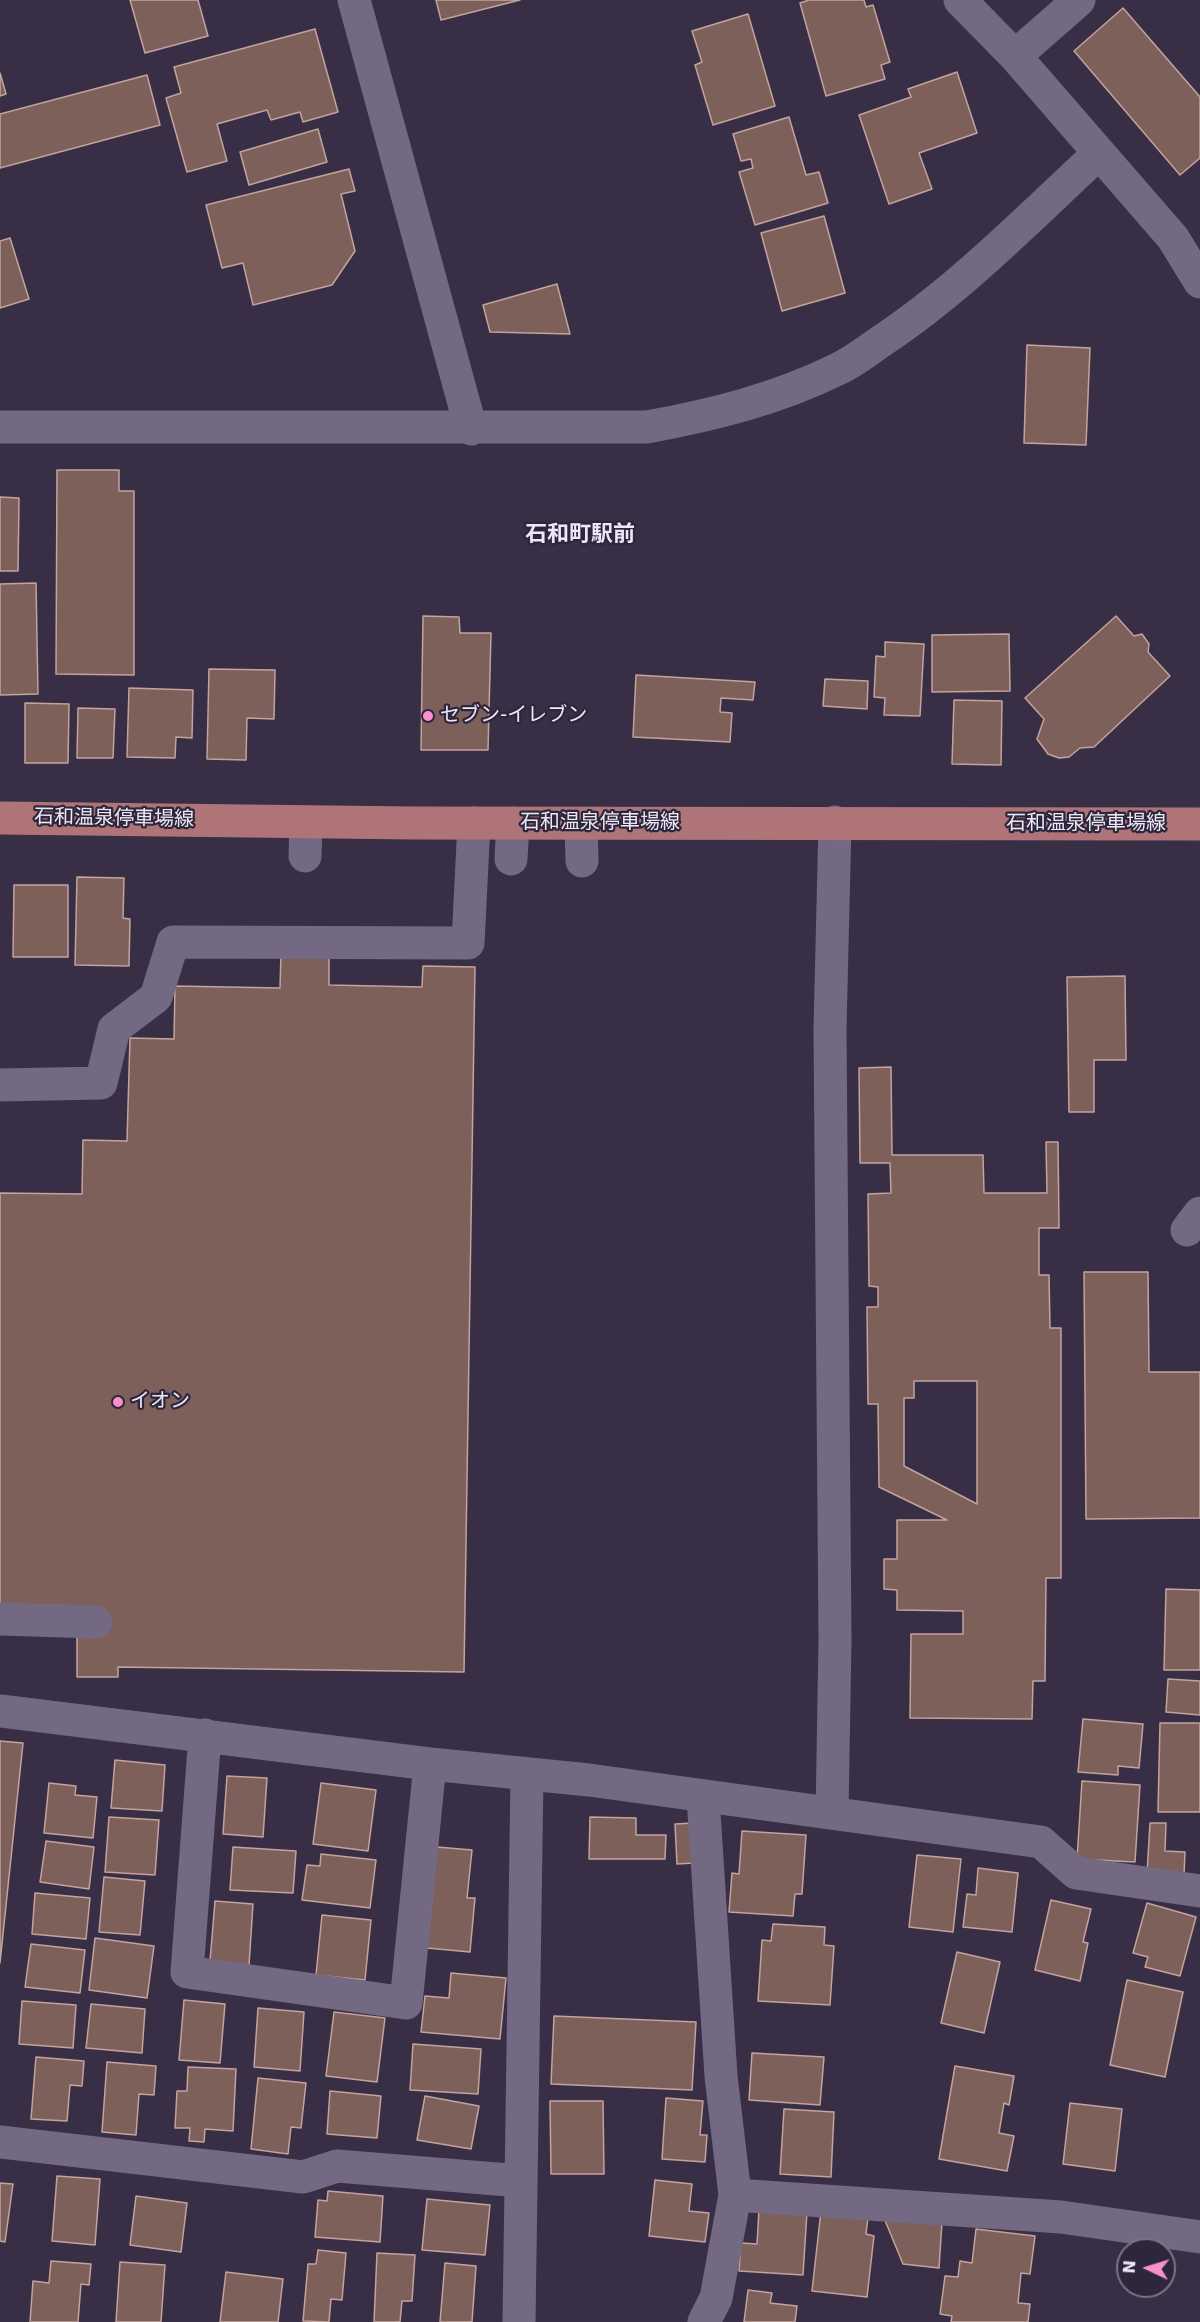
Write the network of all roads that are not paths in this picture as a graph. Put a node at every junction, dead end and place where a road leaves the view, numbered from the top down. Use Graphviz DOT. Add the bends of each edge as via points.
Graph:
graph roads {
  1 [pos="354,0"];
  2 [pos="960,0"];
  3 [pos="1079,0"];
  4 [pos="1015,56"];
  5 [pos="1098,154"];
  6 [pos="1200,282"];
  7 [pos="0,427"];
  8 [pos="471,429"];
  9 [pos="0,818"];
  10 [pos="306,822"];
  11 [pos="835,822"];
  12 [pos="474,823"];
  13 [pos="513,823"];
  14 [pos="581,824"];
  15 [pos="1200,824"];
  16 [pos="305,856"];
  17 [pos="511,859"];
  18 [pos="582,861"];
  19 [pos="0,1085"];
  20 [pos="0,1619"];
  21 [pos="96,1622"];
  22 [pos="0,1711"];
  23 [pos="205,1735"];
  24 [pos="430,1764"];
  25 [pos="527,1775"];
  26 [pos="703,1797"];
  27 [pos="832,1814"];
  28 [pos="1200,1891"];
  29 [pos="0,2142"];
  30 [pos="521,2181"];
  31 [pos="735,2194"];
  32 [pos="1200,2237"];
  33 [pos="519,2322"];
  34 [pos="704,2322"];
  1 -- 8 [label="street"];
  2 -- 4 [label="street"];
  3 -- 4 [label="street"];
  4 -- 5 [label="street"];
  5 -- 6 [label="street" via="1173,238"];
  5 -- 8 [label="street" via="981,263 908,324 840,368 774,397 714,415 647,427"];
  7 -- 8 [label="street"];
  9 -- 10 [label="main road, 石和温泉停車場線"];
  10 -- 12 [label="main road, 石和温泉停車場線"];
  10 -- 16 [label="street"];
  11 -- 14 [label="main road, 石和温泉停車場線"];
  11 -- 15 [label="main road, 石和温泉停車場線"];
  11 -- 27 [label="street" via="830,1029 835,1640"];
  12 -- 13 [label="main road, 石和温泉停車場線"];
  12 -- 19 [label="street" via="468,943 173,942 156,997 114,1029 101,1083"];
  13 -- 14 [label="main road, 石和温泉停車場線"];
  13 -- 17 [label="street"];
  14 -- 18 [label="street"];
  20 -- 21 [label="street"];
  22 -- 23 [label="street"];
  23 -- 24 [label="street"];
  23 -- 24 [label="street" via="187,1972 406,2003"];
  24 -- 25 [label="street"];
  25 -- 26 [label="street" via="589,1772"];
  25 -- 30 [label="street"];
  26 -- 27 [label="street"];
  26 -- 31 [label="street" via="721,2076"];
  27 -- 28 [label="street" via="1041,1842 1076,1873"];
  29 -- 30 [label="street" via="303,2177 337,2166"];
  30 -- 33 [label="street"];
  31 -- 32 [label="street" via="1061,2217"];
  31 -- 34 [label="street" via="716,2298"];
}
